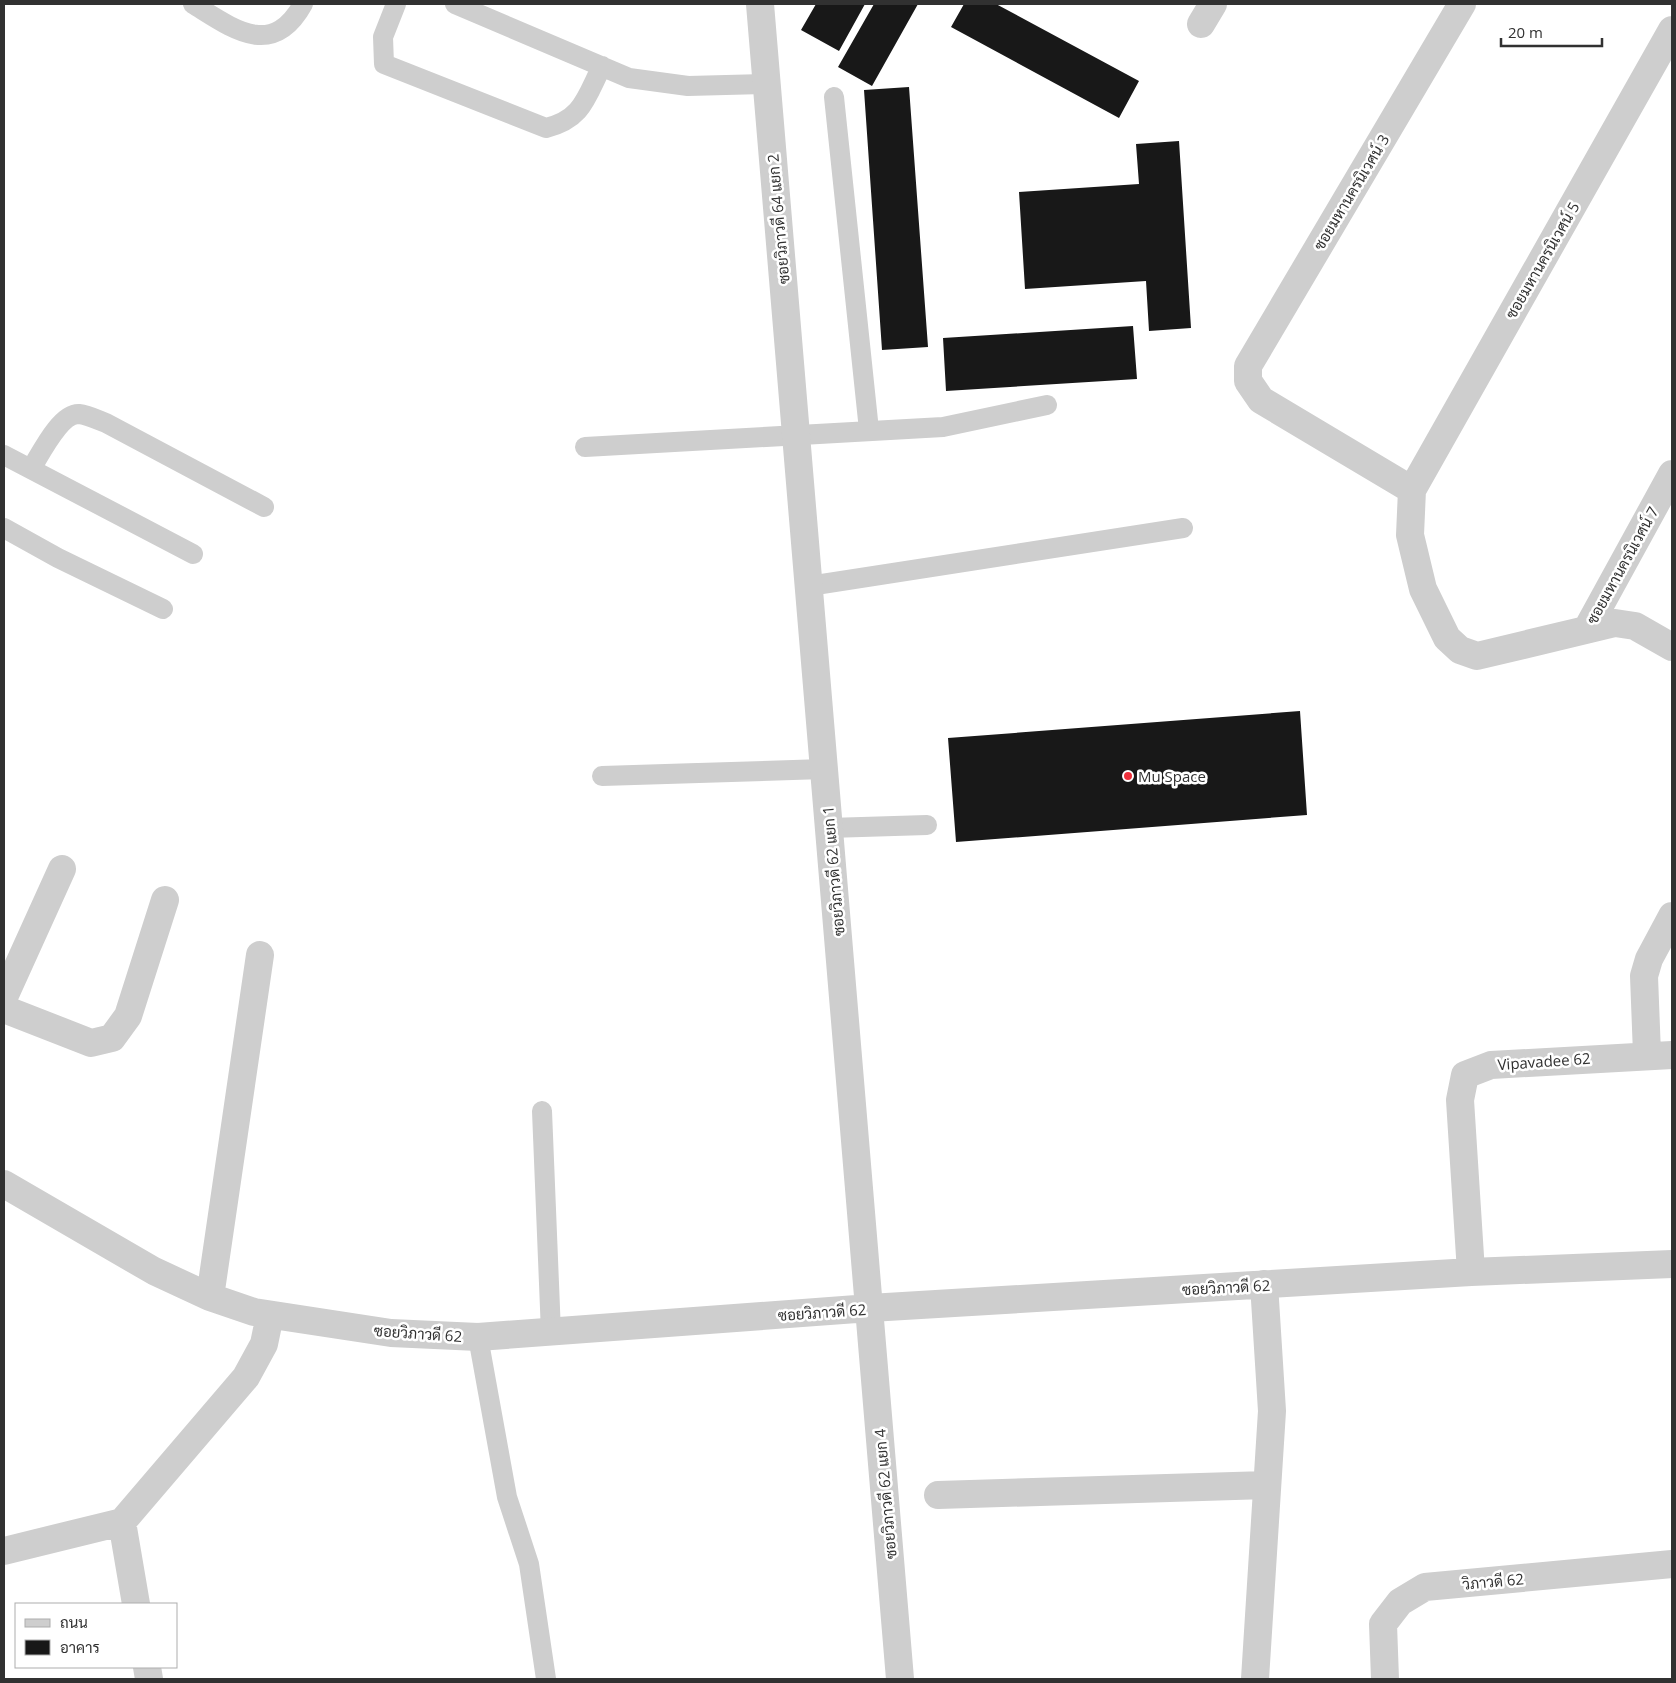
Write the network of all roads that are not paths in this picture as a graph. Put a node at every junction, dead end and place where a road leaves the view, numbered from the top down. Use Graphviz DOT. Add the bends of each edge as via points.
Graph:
graph roads {
  1 [pos="193,4"];
  2 [pos="303,4"];
  3 [pos="396,4"];
  4 [pos="455,4"];
  5 [pos="760,4"];
  6 [pos="1462,4"];
  7 [pos="1672,30"];
  8 [pos="602,66"];
  9 [pos="766,84"];
  10 [pos="834,97"];
  11 [pos="1046,405"];
  12 [pos="869,430"];
  13 [pos="796,435"];
  14 [pos="585,447"];
  15 [pos="4,455"];
  16 [pos="31,469"];
  17 [pos="1672,474"];
  18 [pos="1412,490"];
  19 [pos="264,507"];
  20 [pos="4,528"];
  21 [pos="1183,528"];
  22 [pos="193,554"];
  23 [pos="809,586"];
  24 [pos="163,609"];
  25 [pos="1587,629"];
  26 [pos="1672,647"];
  27 [pos="824,769"];
  28 [pos="602,776"];
  29 [pos="927,825"];
  30 [pos="829,828"];
  31 [pos="62,869"];
  32 [pos="165,900"];
  33 [pos="1672,916"];
  34 [pos="260,955"];
  35 [pos="4,997"];
  36 [pos="4,1008"];
  37 [pos="1660,1054"];
  38 [pos="542,1111"];
  39 [pos="4,1184"];
  40 [pos="1672,1264"];
  41 [pos="1471,1272"];
  42 [pos="1264,1284"];
  43 [pos="210,1297"];
  44 [pos="870,1308"];
  45 [pos="270,1315"];
  46 [pos="551,1332"];
  47 [pos="478,1337"];
  48 [pos="1268,1485"];
  49 [pos="938,1495"];
  50 [pos="122,1522"];
  51 [pos="4,1551"];
  52 [pos="1672,1564"];
  53 [pos="136,1603"];
  54 [pos="546,1679"];
  55 [pos="900,1679"];
  56 [pos="1255,1679"];
  57 [pos="1385,1679"];
  1 -- 2 [label="lane" via="237,31 255,37 278,32 296,17"];
  3 -- 8 [label="lane" via="383,37 384,64 546,128 562,124 578,113"];
  4 -- 8 [label="lane"];
  5 -- 9 [label="street, ซอยวิภาวดี 64 แยก 2"];
  6 -- 18 [label="street, ซอยมหานครนิเวศน์ 3" via="1248,366 1248,382 1261,400"];
  7 -- 18 [label="street, ซอยมหานครนิเวศน์ 5"];
  8 -- 9 [label="lane" via="629,78 688,86"];
  9 -- 13 [label="street, ซอยวิภาวดี 64 แยก 2"];
  10 -- 12 [label="lane"];
  11 -- 12 [label="lane" via="943,427"];
  12 -- 13 [label="lane"];
  13 -- 14 [label="lane"];
  13 -- 23 [label="street, ซอยวิภาวดี 62 แยก 1"];
  15 -- 16 [label="lane"];
  16 -- 19 [label="lane" via="58,427 66,418 78,414 106,423"];
  16 -- 22 [label="lane"];
  17 -- 25 [label="street, ซอยมหานครนิเวศน์ 7"];
  18 -- 25 [label="street" via="1410,535 1423,589 1447,638 1460,650 1477,656"];
  20 -- 24 [label="lane"];
  21 -- 23 [label="lane"];
  23 -- 27 [label="street, ซอยวิภาวดี 62 แยก 1"];
  25 -- 26 [label="street" via="1615,623 1635,626"];
  27 -- 28 [label="lane"];
  27 -- 30 [label="street, ซอยวิภาวดี 62 แยก 1"];
  29 -- 30 [label="lane"];
  30 -- 44 [label="street, ซอยวิภาวดี 62 แยก 1"];
  31 -- 35 [label="street"];
  32 -- 36 [label="street" via="128,1016 112,1038 91,1043"];
  33 -- 37 [label="street" via="1649,959 1644,976"];
  34 -- 43 [label="street"];
  37 -- 41 [label="street, Vipavadee 62" via="1491,1065 1466,1075 1460,1100"];
  38 -- 46 [label="lane"];
  39 -- 43 [label="street, ซอยวิภาวดี 62" via="154,1271"];
  40 -- 41 [label="street, ซอยวิภาวดี 62"];
  41 -- 42 [label="street, ซอยวิภาวดี 62"];
  42 -- 44 [label="street, ซอยวิภาวดี 62"];
  42 -- 48 [label="street" via="1272,1411"];
  43 -- 45 [label="street, ซอยวิภาวดี 62"];
  44 -- 46 [label="street, ซอยวิภาวดี 62"];
  44 -- 55 [label="street, ซอยวิภาวดี 62 แยก 4"];
  45 -- 47 [label="street, ซอยวิภาวดี 62" via="391,1333"];
  45 -- 50 [label="street" via="264,1344 246,1377"];
  46 -- 47 [label="street, ซอยวิภาวดี 62"];
  47 -- 54 [label="lane" via="507,1496 529,1564"];
  48 -- 49 [label="street"];
  48 -- 56 [label="street"];
  50 -- 51 [label="street"];
  50 -- 53 [label="street"];
  52 -- 57 [label="street, วิภาวดี 62" via="1425,1587 1400,1602 1383,1624"];
}
